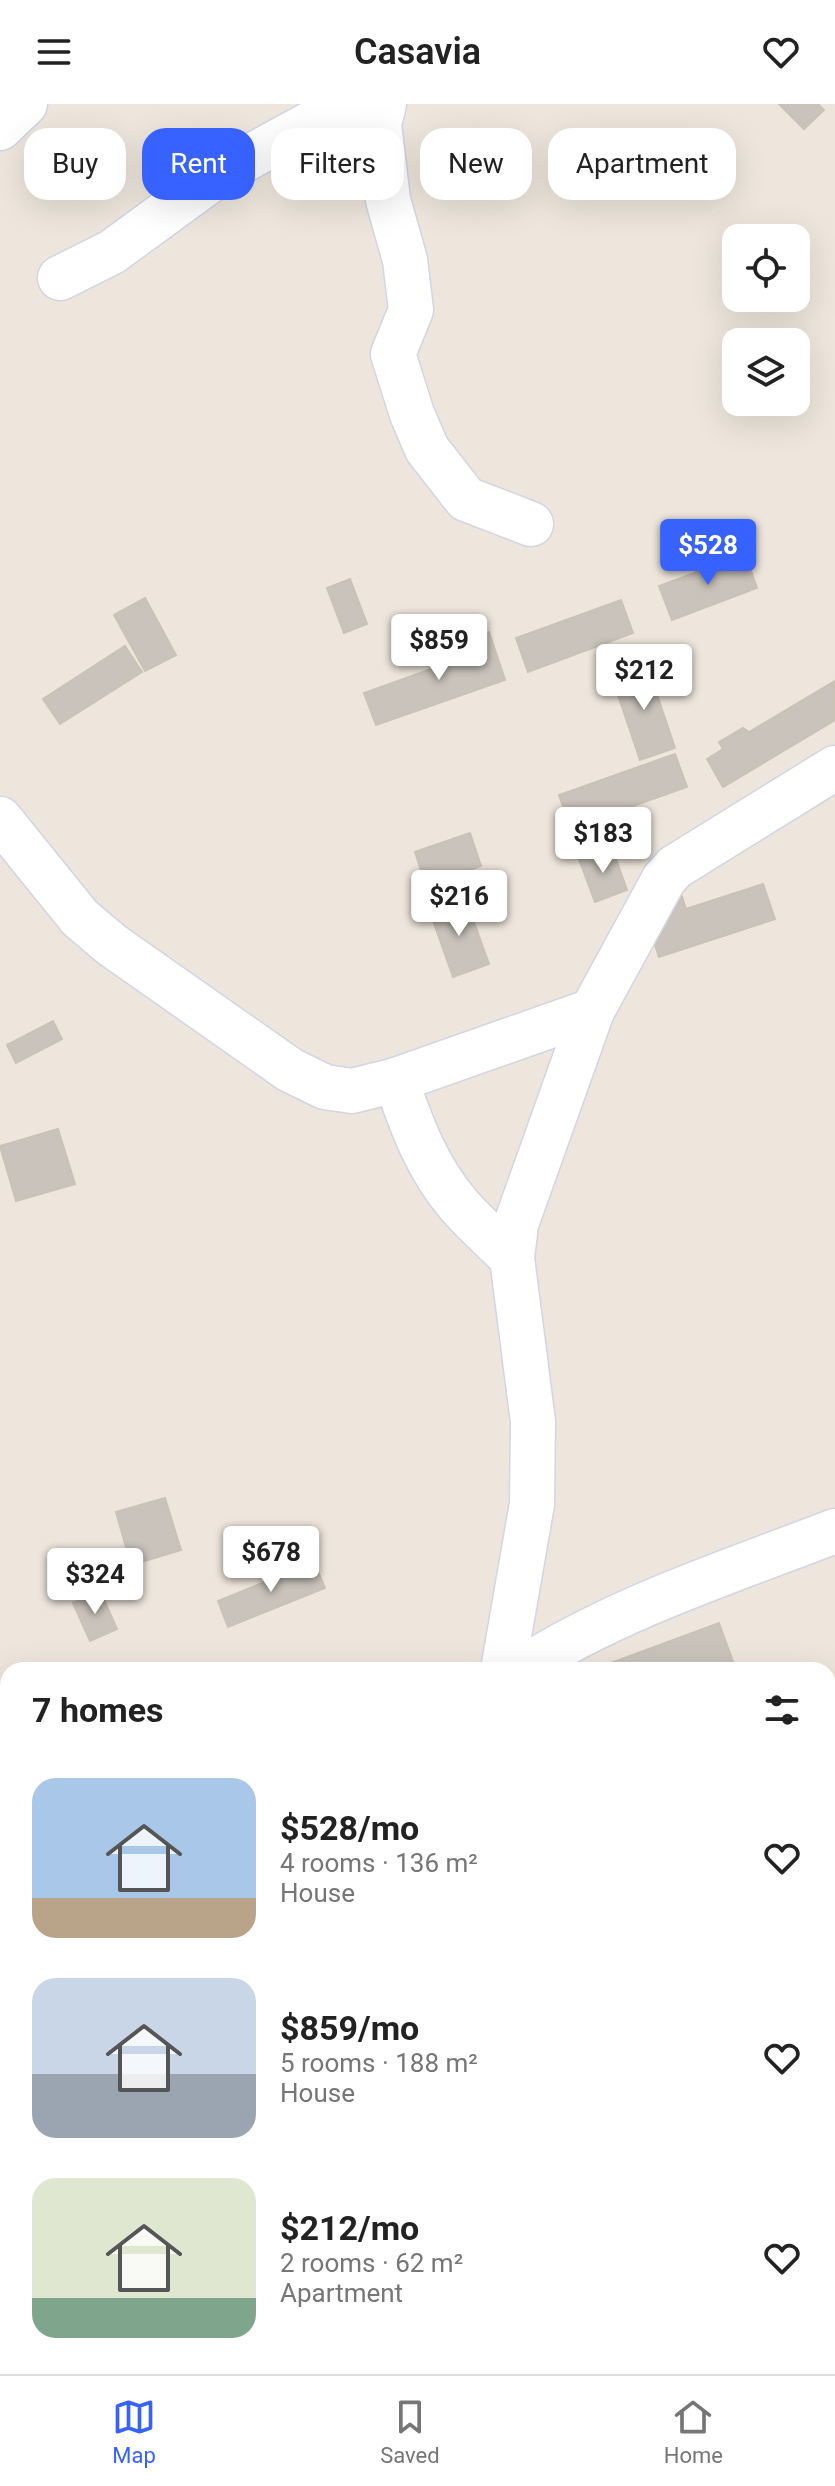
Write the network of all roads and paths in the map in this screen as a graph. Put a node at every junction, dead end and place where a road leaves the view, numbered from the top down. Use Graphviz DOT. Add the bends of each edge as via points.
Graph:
graph roads {
  1 [pos="25,104"];
  2 [pos="360,104"];
  3 [pos="384,104"];
  4 [pos="0,128"];
  5 [pos="60,278"];
  6 [pos="531,524"];
  7 [pos="835,768"];
  8 [pos="0,819"];
  9 [pos="592,1011"];
  10 [pos="396,1080"];
  11 [pos="512,1258"];
  12 [pos="835,1531"];
  13 [pos="504,1662"];
  14 [pos="533,1662"];
  1 -- 4 [label="street"];
  2 -- 5 [label="street" via="323,117 220,173 112,252"];
  3 -- 6 [label="street" via="379,124 388,200 405,260 411,310 393,354 412,414 427,449 466,499"];
  7 -- 9 [label="street" via="675,867"];
  8 -- 10 [label="street" via="80,918 290,1070 325,1087 352,1091"];
  9 -- 10 [label="street"];
  9 -- 11 [label="street" via="516,1224"];
  10 -- 11 [label="street" via="432,1167 457,1203"];
  11 -- 13 [label="street" via="533,1422 532,1504"];
  12 -- 14 [label="street" via="631,1611"];
}
